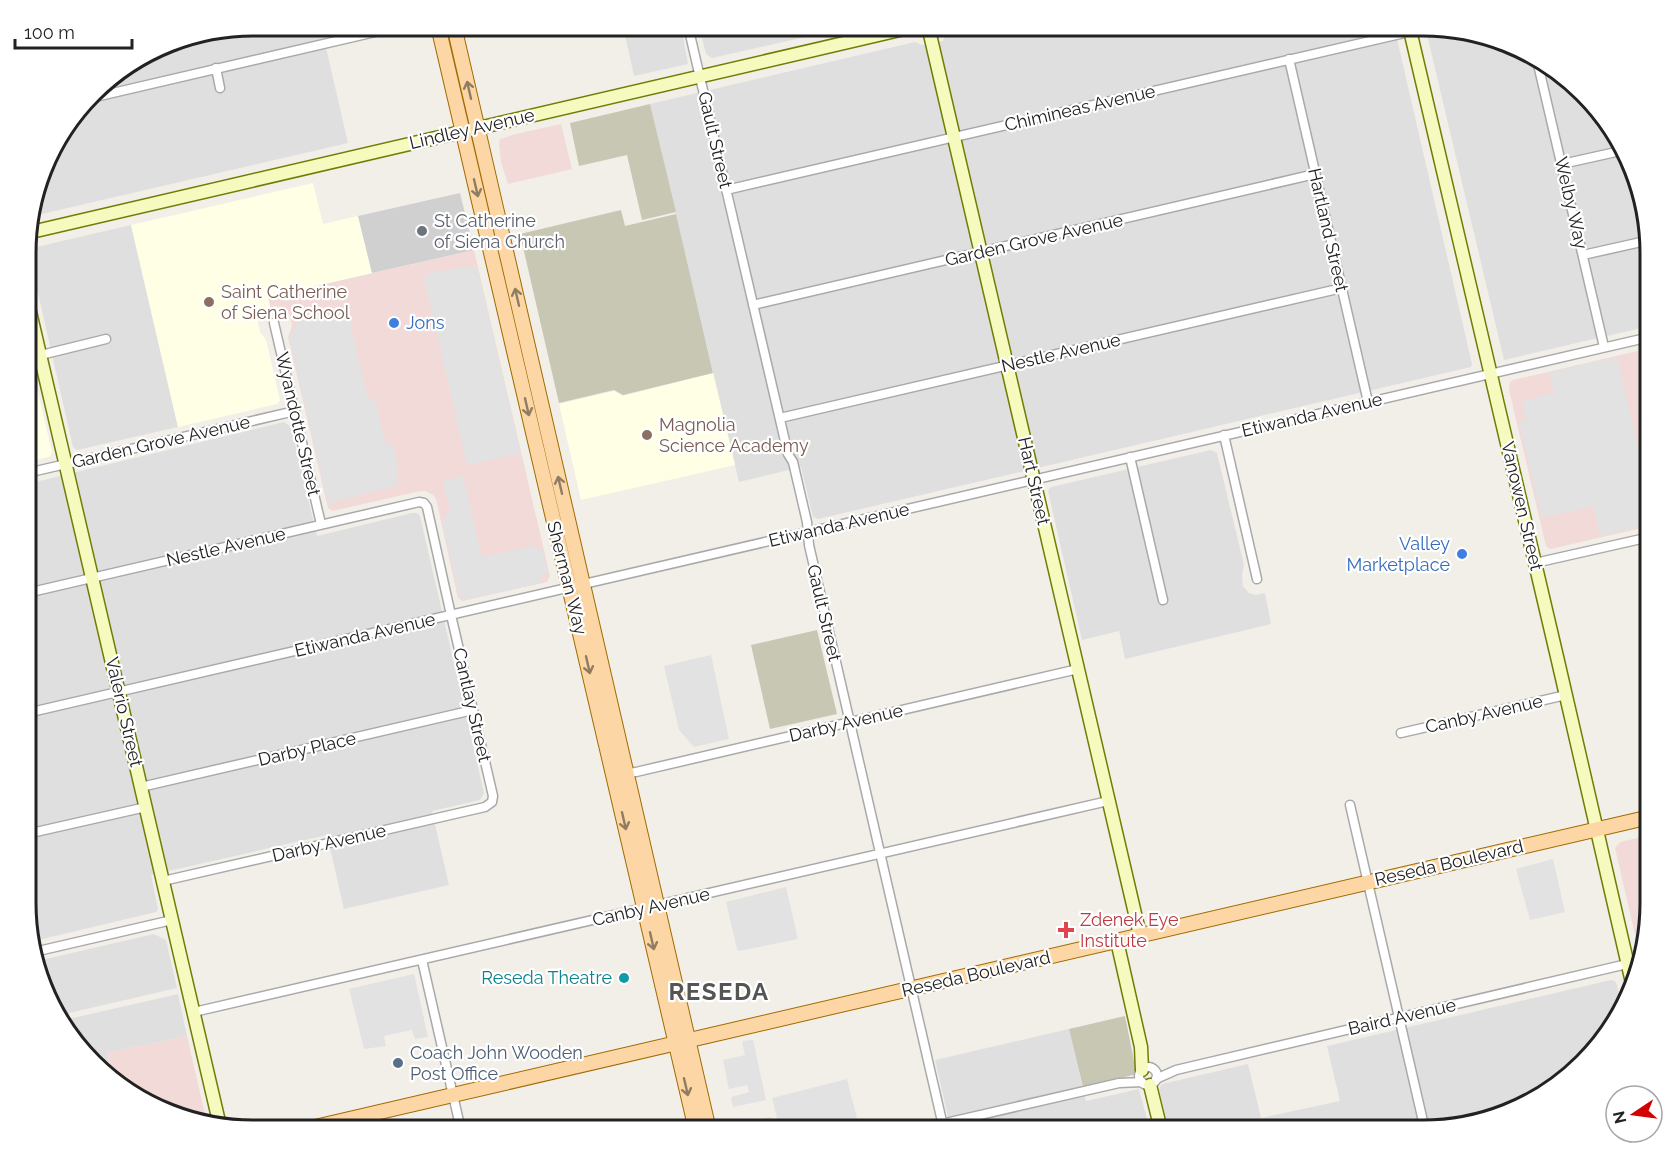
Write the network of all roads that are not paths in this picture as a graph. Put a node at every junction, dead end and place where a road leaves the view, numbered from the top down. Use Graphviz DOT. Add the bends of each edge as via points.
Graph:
graph roads {
  1 [pos="357,36"];
  2 [pos="440,36"];
  3 [pos="456,36"];
  4 [pos="690,36"];
  5 [pos="874,36"];
  6 [pos="930,36"];
  7 [pos="1382,36"];
  8 [pos="1412,36"];
  9 [pos="1289,59"];
  10 [pos="216,68"];
  11 [pos="1540,71"];
  12 [pos="700,76"];
  13 [pos="220,88"];
  14 [pos="104,95"];
  15 [pos="477,128"];
  16 [pos="463,131"];
  17 [pos="954,137"];
  18 [pos="1615,152"];
  19 [pos="1562,164"];
  20 [pos="1315,174"];
  21 [pos="726,190"];
  22 [pos="37,231"];
  23 [pos="1640,242"];
  24 [pos="981,252"];
  25 [pos="1583,255"];
  26 [pos="1342,288"];
  27 [pos="753,305"];
  28 [pos="274,323"];
  29 [pos="36,335"];
  30 [pos="106,339"];
  31 [pos="1640,339"];
  32 [pos="1604,347"];
  33 [pos="41,355"];
  34 [pos="1008,365"];
  35 [pos="1491,374"];
  36 [pos="1368,402"];
  37 [pos="295,411"];
  38 [pos="780,418"];
  39 [pos="1224,435"];
  40 [pos="1130,458"];
  41 [pos="66,464"];
  42 [pos="36,471"];
  43 [pos="1034,479"];
  44 [pos="424,503"];
  45 [pos="321,524"];
  46 [pos="807,532"];
  47 [pos="1640,539"];
  48 [pos="1535,563"];
  49 [pos="92,578"];
  50 [pos="1257,579"];
  51 [pos="576,586"];
  52 [pos="36,591"];
  53 [pos="1163,600"];
  54 [pos="451,615"];
  55 [pos="1078,669"];
  56 [pos="118,692"];
  57 [pos="1566,695"];
  58 [pos="473,710"];
  59 [pos="36,711"];
  60 [pos="849,722"];
  61 [pos="1401,732"];
  62 [pos="619,773"];
  63 [pos="141,787"];
  64 [pos="1108,801"];
  65 [pos="492,802"];
  66 [pos="1350,805"];
  67 [pos="146,807"];
  68 [pos="1640,819"];
  69 [pos="1597,829"];
  70 [pos="36,832"];
  71 [pos="880,854"];
  72 [pos="163,881"];
  73 [pos="1368,882"];
  74 [pos="650,907"];
  75 [pos="172,920"];
  76 [pos="1140,935"];
  77 [pos="1117,941"];
  78 [pos="41,950"];
  79 [pos="422,960"];
  80 [pos="1627,964"];
  81 [pos="1629,971"];
  82 [pos="912,989"];
  83 [pos="194,1012"];
  84 [pos="1399,1018"];
  85 [pos="682,1042"];
  86 [pos="1148,1075"];
  87 [pos="453,1096"];
  88 [pos="218,1117"];
  89 [pos="346,1120"];
  90 [pos="459,1120"];
  91 [pos="694,1120"];
  92 [pos="706,1120"];
  93 [pos="942,1120"];
  94 [pos="972,1120"];
  95 [pos="1159,1120"];
  96 [pos="1423,1120"];
  1 -- 10 [label="street"];
  2 -- 16 [label="main road, Sherman Way"];
  15 -- 3 [label="main road, Sherman Way, one-way"];
  4 -- 12 [label="street, Gault Street"];
  5 -- 12 [label="street, Lindley Avenue"];
  6 -- 17 [label="street, Hart Street"];
  7 -- 9 [label="street, Chimineas Avenue"];
  8 -- 35 [label="street, Vanowen Street"];
  9 -- 17 [label="street, Chimineas Avenue"];
  9 -- 20 [label="street, Hartland Street"];
  10 -- 13 [label="street"];
  10 -- 14 [label="street"];
  11 -- 19 [label="street, Welby Way"];
  12 -- 15 [label="street, Lindley Avenue"];
  12 -- 21 [label="street, Gault Street"];
  15 -- 16 [label="street, Lindley Avenue"];
  51 -- 15 [label="main road, Sherman Way, one-way"];
  16 -- 22 [label="street, Lindley Avenue"];
  16 -- 51 [label="main road, Sherman Way, one-way"];
  17 -- 21 [label="street, Chimineas Avenue"];
  17 -- 24 [label="street, Hart Street"];
  18 -- 19 [label="street"];
  19 -- 25 [label="street, Welby Way"];
  20 -- 24 [label="street, Garden Grove Avenue"];
  20 -- 26 [label="street, Hartland Street"];
  21 -- 27 [label="street, Gault Street"];
  23 -- 25 [label="street"];
  24 -- 27 [label="street, Garden Grove Avenue"];
  24 -- 34 [label="street, Hart Street"];
  25 -- 32 [label="street, Welby Way"];
  26 -- 34 [label="street, Nestle Avenue"];
  26 -- 36 [label="street, Hartland Street"];
  27 -- 38 [label="street, Gault Street"];
  28 -- 37 [label="street, Wyandotte Street"];
  29 -- 33 [label="street, Valerio Street"];
  30 -- 33 [label="street"];
  31 -- 32 [label="street, Etiwanda Avenue"];
  32 -- 35 [label="street, Etiwanda Avenue"];
  33 -- 41 [label="street, Valerio Street"];
  34 -- 38 [label="street, Nestle Avenue"];
  34 -- 43 [label="street, Hart Street"];
  35 -- 36 [label="street, Etiwanda Avenue"];
  35 -- 48 [label="street, Vanowen Street"];
  36 -- 39 [label="street, Etiwanda Avenue"];
  37 -- 41 [label="street, Garden Grove Avenue"];
  37 -- 45 [label="street, Wyandotte Street"];
  38 -- 46 [label="street, Gault Street"];
  39 -- 40 [label="street, Etiwanda Avenue"];
  39 -- 50 [label="street"];
  40 -- 43 [label="street, Etiwanda Avenue"];
  40 -- 53 [label="street"];
  41 -- 42 [label="street, Garden Grove Avenue"];
  41 -- 49 [label="street, Valerio Street"];
  43 -- 46 [label="street, Etiwanda Avenue"];
  43 -- 55 [label="street, Hart Street"];
  44 -- 45 [label="street, Nestle Avenue"];
  44 -- 54 [label="street, Cantlay Street"];
  45 -- 49 [label="street, Nestle Avenue"];
  46 -- 51 [label="street, Etiwanda Avenue"];
  46 -- 60 [label="street, Gault Street"];
  47 -- 48 [label="street"];
  48 -- 57 [label="street, Vanowen Street"];
  49 -- 52 [label="street, Nestle Avenue"];
  49 -- 56 [label="street, Valerio Street"];
  51 -- 54 [label="street, Etiwanda Avenue"];
  51 -- 62 [label="main road, Sherman Way"];
  54 -- 56 [label="street, Etiwanda Avenue"];
  54 -- 58 [label="street, Cantlay Street"];
  55 -- 60 [label="street, Darby Avenue"];
  55 -- 64 [label="street, Hart Street"];
  56 -- 59 [label="street, Etiwanda Avenue"];
  56 -- 63 [label="street, Valerio Street"];
  57 -- 61 [label="street, Canby Avenue"];
  57 -- 69 [label="street, Vanowen Street"];
  58 -- 63 [label="street, Darby Place"];
  58 -- 65 [label="street, Cantlay Street" via="494,796"];
  60 -- 62 [label="street, Darby Avenue" via="642,771"];
  60 -- 71 [label="street, Gault Street"];
  62 -- 74 [label="main road, Sherman Way"];
  63 -- 67 [label="street, Valerio Street"];
  64 -- 71 [label="street, Canby Avenue"];
  64 -- 76 [label="street, Hart Street"];
  65 -- 72 [label="street, Darby Avenue" via="485,807"];
  66 -- 73 [label="street"];
  67 -- 70 [label="street"];
  67 -- 72 [label="street, Valerio Street"];
  68 -- 69 [label="main road, Reseda Boulevard"];
  69 -- 73 [label="main road, Reseda Boulevard"];
  69 -- 80 [label="street, Vanowen Street"];
  71 -- 74 [label="street, Canby Avenue"];
  71 -- 82 [label="street, Gault Street"];
  72 -- 75 [label="street, Valerio Street"];
  73 -- 76 [label="main road, Reseda Boulevard"];
  73 -- 84 [label="street"];
  74 -- 79 [label="street, Canby Avenue"];
  74 -- 85 [label="main road, Sherman Way"];
  75 -- 78 [label="street"];
  75 -- 83 [label="street, Valerio Street"];
  76 -- 77 [label="main road, Reseda Boulevard"];
  77 -- 82 [label="main road, Reseda Boulevard"];
  77 -- 86 [label="street"];
  79 -- 83 [label="street, Canby Avenue"];
  79 -- 87 [label="street"];
  80 -- 81 [label="street, Vanowen Street"];
  80 -- 84 [label="street, Baird Avenue"];
  82 -- 85 [label="main road, Reseda Boulevard"];
  82 -- 93 [label="street, Gault Street"];
  83 -- 88 [label="street, Valerio Street"];
  84 -- 86 [label="street, Baird Avenue"];
  84 -- 96 [label="street"];
  85 -- 87 [label="main road, Reseda Boulevard"];
  85 -- 91 [label="main road, Sherman Way, one-way"];
  85 -- 92 [label="main road, Sherman Way"];
  86 -- 94 [label="street, Baird Avenue"];
  86 -- 95 [label="street"];
  87 -- 89 [label="main road, Reseda Boulevard"];
  87 -- 90 [label="street"];
}
